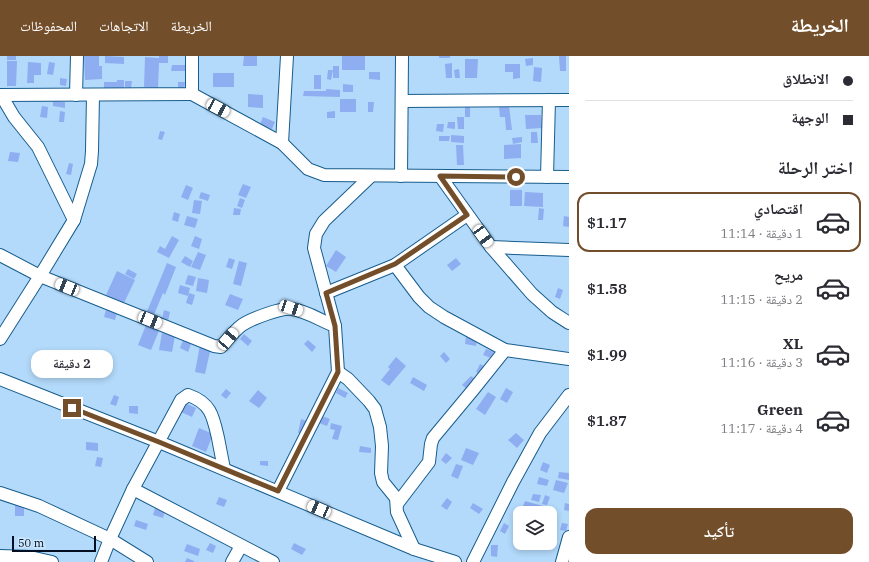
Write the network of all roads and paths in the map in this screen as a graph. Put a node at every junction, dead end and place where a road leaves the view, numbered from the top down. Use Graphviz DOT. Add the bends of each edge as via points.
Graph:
graph roads {
  1 [pos="77,56"];
  2 [pos="192,56"];
  3 [pos="287,56"];
  4 [pos="402,56"];
  5 [pos="192,94"];
  6 [pos="1,95"];
  7 [pos="76,95"];
  8 [pos="93,95"];
  9 [pos="549,100"];
  10 [pos="569,100"];
  11 [pos="402,101"];
  12 [pos="282,143"];
  13 [pos="371,176"];
  14 [pos="402,176"];
  15 [pos="440,176"];
  16 [pos="547,177"];
  17 [pos="569,177"];
  18 [pos="467,215"];
  19 [pos="74,220"];
  20 [pos="491,247"];
  21 [pos="569,250"];
  22 [pos="0,255"];
  23 [pos="395,264"];
  24 [pos="40,276"];
  25 [pos="326,293"];
  26 [pos="569,323"];
  27 [pos="335,326"];
  28 [pos="0,339"];
  29 [pos="505,350"];
  30 [pos="569,360"];
  31 [pos="338,372"];
  32 [pos="0,379"];
  33 [pos="568,399"];
  34 [pos="159,442"];
  35 [pos="224,469"];
  36 [pos="133,489"];
  37 [pos="278,491"];
  38 [pos="0,493"];
  39 [pos="397,504"];
  40 [pos="569,538"];
  41 [pos="110,539"];
  42 [pos="241,546"];
  43 [pos="414,549"];
  44 [pos="0,556"];
  45 [pos="52,562"];
  46 [pos="101,562"];
  47 [pos="147,562"];
  48 [pos="232,562"];
  49 [pos="273,562"];
  50 [pos="451,562"];
  51 [pos="473,562"];
  52 [pos="562,562"];
  1 -- 7 [label="street"];
  2 -- 5 [label="street"];
  3 -- 12 [label="street"];
  4 -- 11 [label="street"];
  5 -- 8 [label="street"];
  5 -- 12 [label="street"];
  6 -- 7 [label="street"];
  6 -- 19 [label="street" via="14,117 38,147"];
  7 -- 8 [label="street"];
  8 -- 19 [label="street" via="91,164"];
  9 -- 10 [label="street"];
  9 -- 11 [label="street"];
  9 -- 16 [label="street"];
  11 -- 14 [label="street"];
  12 -- 13 [label="street" via="308,169 324,175"];
  13 -- 14 [label="street"];
  13 -- 25 [label="street" via="324,221 316,234 314,248"];
  14 -- 15 [label="street"];
  15 -- 16 [label="street"];
  15 -- 18 [label="street"];
  16 -- 17 [label="street"];
  18 -- 20 [label="street"];
  18 -- 23 [label="street"];
  19 -- 24 [label="street"];
  20 -- 21 [label="street"];
  20 -- 26 [label="street" via="532,294"];
  22 -- 24 [label="street"];
  23 -- 25 [label="street"];
  23 -- 29 [label="street" via="419,298 429,307"];
  24 -- 27 [label="street" via="214,346 220,347 244,324 274,311 291,308"];
  24 -- 28 [label="street"];
  25 -- 27 [label="street"];
  27 -- 31 [label="street"];
  29 -- 30 [label="street"];
  29 -- 39 [label="street" via="433,438 429,462"];
  31 -- 37 [label="street"];
  31 -- 39 [label="street" via="376,409 382,446 381,473 383,482 396,498"];
  32 -- 34 [label="street"];
  33 -- 51 [label="street" via="540,433"];
  34 -- 35 [label="street"];
  34 -- 35 [label="street" via="181,400 188,395 197,398 206,405 214,418"];
  34 -- 36 [label="street"];
  35 -- 37 [label="street"];
  36 -- 41 [label="street"];
  36 -- 42 [label="street"];
  37 -- 43 [label="street"];
  38 -- 41 [label="street" via="40,506"];
  39 -- 43 [label="street" via="397,512"];
  40 -- 52 [label="street"];
  41 -- 46 [label="street"];
  41 -- 47 [label="street"];
  42 -- 48 [label="street"];
  42 -- 49 [label="street"];
  43 -- 50 [label="street"];
  44 -- 45 [label="street" via="30,557"];
}
